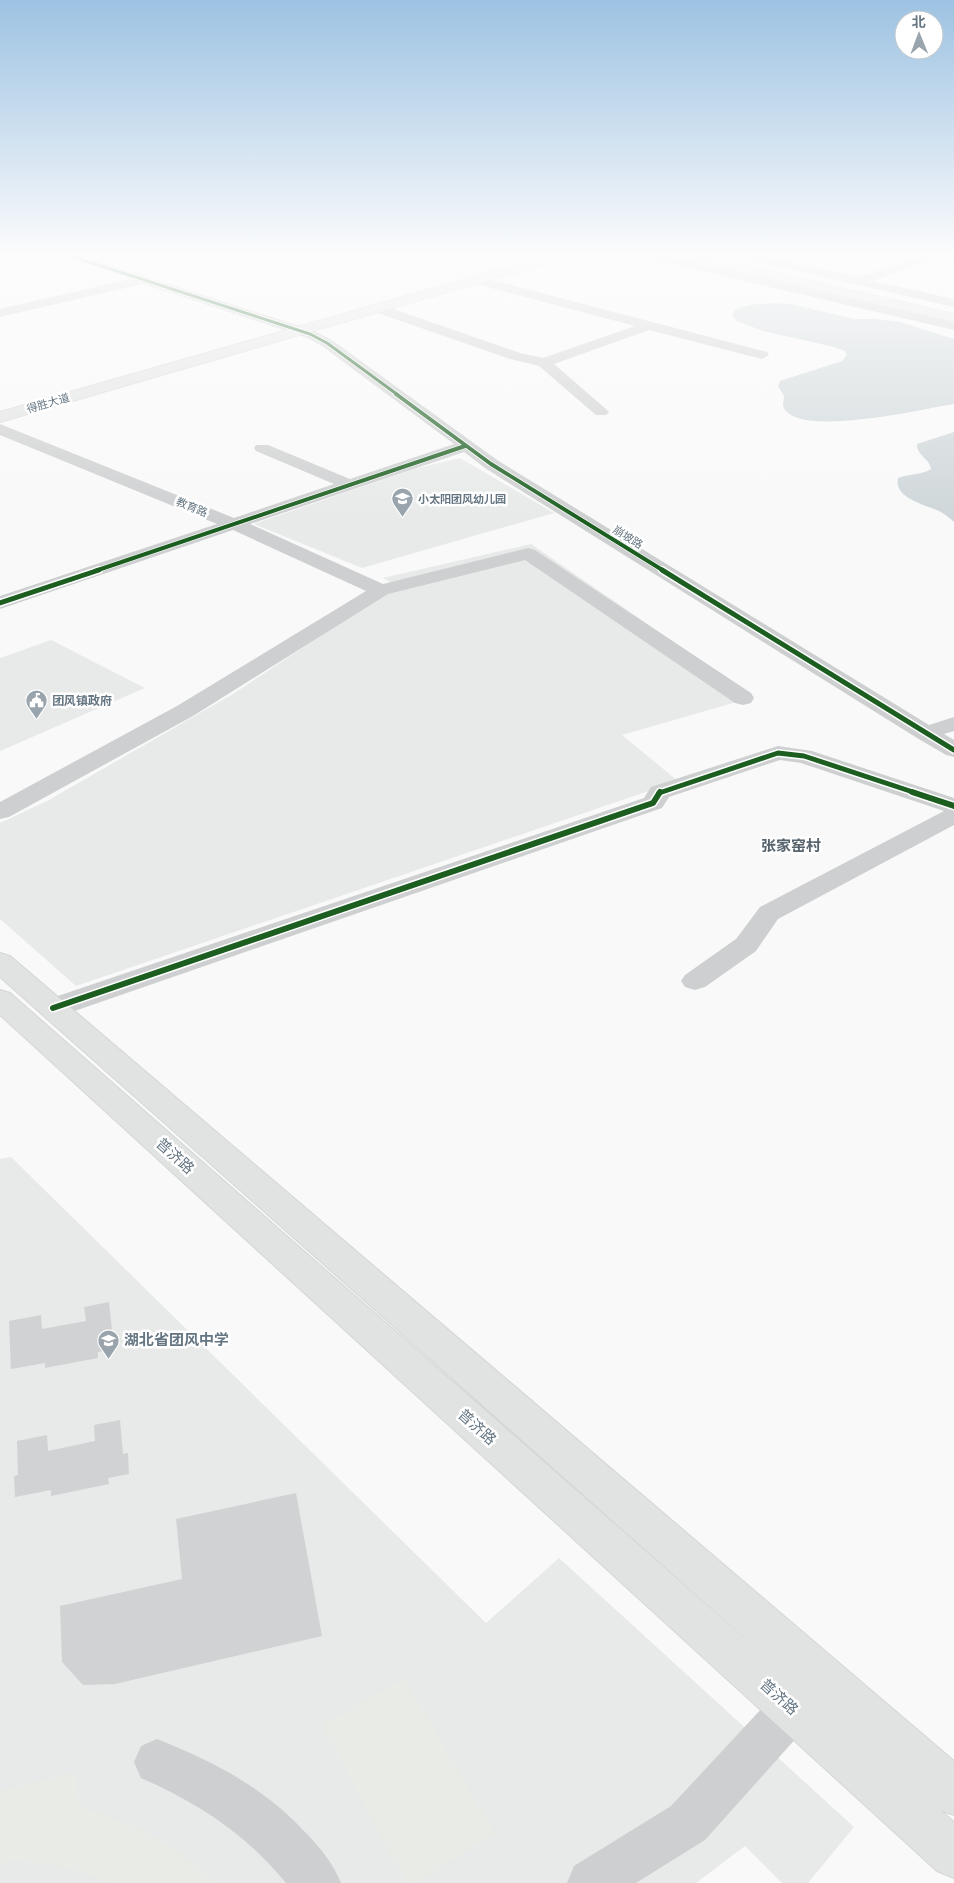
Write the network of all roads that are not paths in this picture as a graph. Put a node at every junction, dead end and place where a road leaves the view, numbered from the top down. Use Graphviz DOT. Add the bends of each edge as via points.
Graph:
graph roads {
  1 [pos="238,344"];
  2 [pos="243,344"];
  3 [pos="328,344"];
  4 [pos="478,344"];
  5 [pos="597,344"];
  6 [pos="720,344"];
  7 [pos="762,355"];
  8 [pos="544,363"];
  9 [pos="0,408"];
  10 [pos="601,412"];
  11 [pos="0,417"];
  12 [pos="0,429"];
  13 [pos="465,446"];
  14 [pos="262,448"];
  15 [pos="350,485"];
  16 [pos="233,524"];
  17 [pos="382,590"];
  18 [pos="0,602"];
  19 [pos="744,698"];
  20 [pos="954,724"];
  21 [pos="925,732"];
  22 [pos="954,750"];
  23 [pos="954,806"];
  24 [pos="0,812"];
  25 [pos="954,815"];
  26 [pos="0,962"];
  27 [pos="695,981"];
  28 [pos="0,999"];
  29 [pos="53,1008"];
  30 [pos="792,1709"];
  31 [pos="156,1762"];
  32 [pos="954,1792"];
  33 [pos="954,1854"];
  34 [pos="317,1883"];
  35 [pos="591,1883"];
  1 -- 9 [label="main road, 得胜大道"];
  2 -- 11 [label="main road, 得胜大道"];
  3 -- 13 [label="street, 崩坡路"];
  4 -- 8 [label="street"];
  5 -- 8 [label="street"];
  6 -- 7 [label="street"];
  8 -- 10 [label="street"];
  12 -- 16 [label="street, 教育路"];
  13 -- 15 [label="street"];
  13 -- 21 [label="street, 崩坡路"];
  14 -- 15 [label="street"];
  15 -- 16 [label="street"];
  16 -- 17 [label="street, 教育路"];
  16 -- 18 [label="street"];
  17 -- 19 [label="street" via="528,554"];
  17 -- 24 [label="street" via="185,711"];
  20 -- 21 [label="street"];
  21 -- 22 [label="street, 崩坡路"];
  23 -- 29 [label="street" via="804,756 778,753 660,792 652,803"];
  25 -- 27 [label="street" via="769,913 746,945"];
  26 -- 29 [label="main road"];
  28 -- 30 [label="main road, 普济路"];
  29 -- 32 [label="main road"];
  30 -- 33 [label="main road, 普济路"];
  30 -- 35 [label="street" via="688,1823"];
  31 -- 34 [label="street" via="225,1793 256,1816 290,1848"];
}
